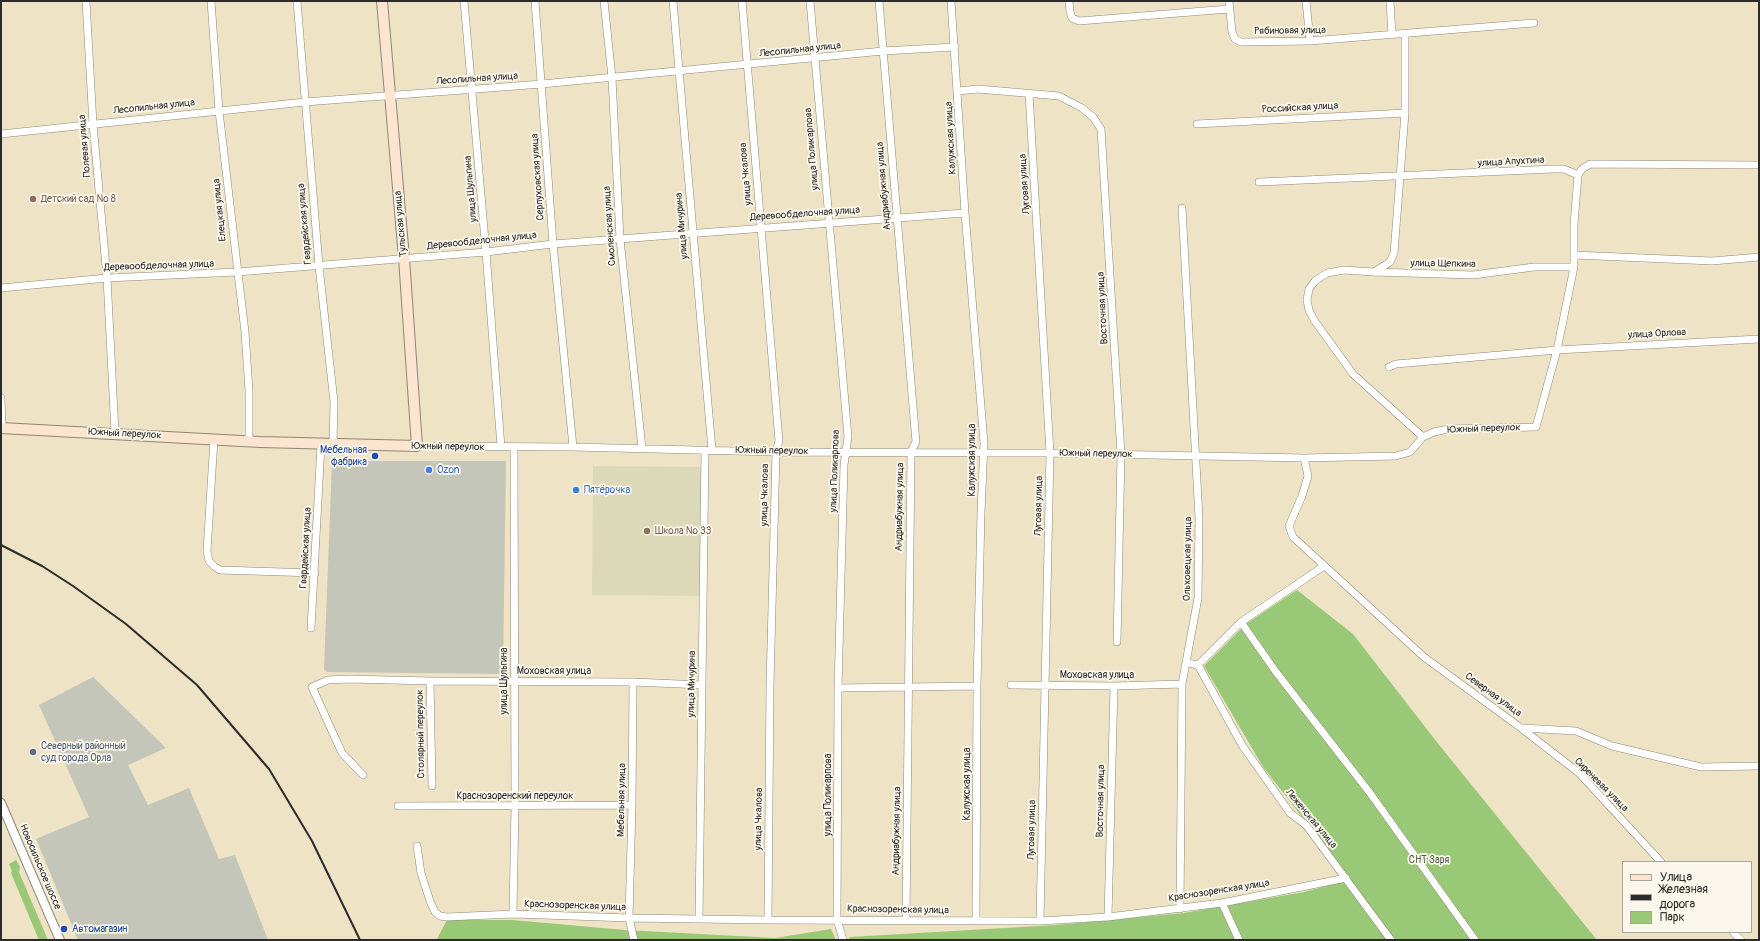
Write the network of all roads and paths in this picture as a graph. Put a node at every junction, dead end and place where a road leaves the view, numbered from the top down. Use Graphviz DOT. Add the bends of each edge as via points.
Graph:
graph roads {
  1 [pos="86,1"];
  2 [pos="212,1"];
  3 [pos="297,1"];
  4 [pos="382,1"];
  5 [pos="464,1"];
  6 [pos="535,1"];
  7 [pos="604,1"];
  8 [pos="673,1"];
  9 [pos="742,1"];
  10 [pos="810,1"];
  11 [pos="879,1"];
  12 [pos="951,1"];
  13 [pos="1069,1"];
  14 [pos="1306,1"];
  15 [pos="1390,1"];
  16 [pos="1229,5"];
  17 [pos="1534,23"];
  18 [pos="1405,34"];
  19 [pos="1392,35"];
  20 [pos="1310,41"];
  21 [pos="955,47"];
  22 [pos="883,51"];
  23 [pos="815,59"];
  24 [pos="748,65"];
  25 [pos="679,71"];
  26 [pos="612,78"];
  27 [pos="542,84"];
  28 [pos="473,89"];
  29 [pos="958,91"];
  30 [pos="1029,93"];
  31 [pos="390,96"];
  32 [pos="305,102"];
  33 [pos="219,111"];
  34 [pos="1405,113"];
  35 [pos="93,124"];
  36 [pos="1197,124"];
  37 [pos="1,134"];
  38 [pos="1759,165"];
  39 [pos="1578,175"];
  40 [pos="1400,177"];
  41 [pos="1259,182"];
  42 [pos="1182,208"];
  43 [pos="965,213"];
  44 [pos="897,218"];
  45 [pos="828,222"];
  46 [pos="761,227"];
  47 [pos="693,234"];
  48 [pos="620,239"];
  49 [pos="553,244"];
  50 [pos="486,252"];
  51 [pos="1574,255"];
  52 [pos="1759,257"];
  53 [pos="404,258"];
  54 [pos="319,266"];
  55 [pos="1574,267"];
  56 [pos="237,272"];
  57 [pos="1374,272"];
  58 [pos="107,278"];
  59 [pos="1,288"];
  60 [pos="1759,339"];
  61 [pos="1557,350"];
  62 [pos="1389,367"];
  63 [pos="1,398"];
  64 [pos="1,428"];
  65 [pos="115,433"];
  66 [pos="1423,437"];
  67 [pos="214,439"];
  68 [pos="250,441"];
  69 [pos="321,445"];
  70 [pos="333,445"];
  71 [pos="417,446"];
  72 [pos="501,447"];
  73 [pos="514,447"];
  74 [pos="574,447"];
  75 [pos="642,448"];
  76 [pos="709,450"];
  77 [pos="911,451"];
  78 [pos="776,452"];
  79 [pos="846,452"];
  80 [pos="984,452"];
  81 [pos="1050,453"];
  82 [pos="1121,454"];
  83 [pos="1195,455"];
  84 [pos="1304,458"];
  85 [pos="1324,566"];
  86 [pos="315,573"];
  87 [pos="1241,622"];
  88 [pos="312,628"];
  89 [pos="1117,642"];
  90 [pos="1187,663"];
  91 [pos="1198,665"];
  92 [pos="430,681"];
  93 [pos="514,681"];
  94 [pos="633,682"];
  95 [pos="1182,684"];
  96 [pos="702,685"];
  97 [pos="1011,685"];
  98 [pos="1045,685"];
  99 [pos="908,686"];
  100 [pos="977,686"];
  101 [pos="1114,686"];
  102 [pos="838,688"];
  103 [pos="1521,728"];
  104 [pos="1759,766"];
  105 [pos="363,775"];
  106 [pos="432,786"];
  107 [pos="1,803"];
  108 [pos="632,805"];
  109 [pos="398,806"];
  110 [pos="514,806"];
  111 [pos="416,846"];
  112 [pos="1660,861"];
  113 [pos="1346,878"];
  114 [pos="1222,903"];
  115 [pos="1180,909"];
  116 [pos="513,914"];
  117 [pos="1108,917"];
  118 [pos="629,918"];
  119 [pos="699,919"];
  120 [pos="837,919"];
  121 [pos="768,920"];
  122 [pos="906,920"];
  123 [pos="976,920"];
  124 [pos="1040,920"];
  125 [pos="60,940"];
  126 [pos="634,940"];
  127 [pos="843,940"];
  128 [pos="1239,940"];
  129 [pos="1391,940"];
  130 [pos="1475,940"];
  1 -- 35 [label="street, Полевая улица"];
  2 -- 33 [label="street, Елецкая улица"];
  3 -- 32 [label="street, Гвардейская улица"];
  4 -- 31 [label="main road, Тульская улица"];
  5 -- 28 [label="street, улица Шульгина"];
  6 -- 27 [label="street, Серпуховская улица"];
  7 -- 26 [label="street, Смоленская улица"];
  8 -- 25 [label="street, улица Мичурина"];
  9 -- 24 [label="street, улица Чкалова"];
  10 -- 23 [label="street, улица Поликарпова"];
  11 -- 22 [label="street, Андриабужная улица"];
  12 -- 21 [label="street, Калужская улица"];
  13 -- 16 [label="street, Рябиновая улица" via="1072,18 1079,21"];
  14 -- 20 [label="street"];
  15 -- 19 [label="street"];
  16 -- 20 [label="street, Рябиновая улица" via="1232,32 1235,39 1241,42"];
  17 -- 18 [label="street, Рябиновая улица"];
  18 -- 19 [label="street, Рябиновая улица"];
  18 -- 34 [label="street"];
  19 -- 20 [label="street, Рябиновая улица"];
  21 -- 22 [label="street, Лесопильная улица"];
  21 -- 29 [label="street, Калужская улица"];
  22 -- 23 [label="street, Лесопильная улица"];
  22 -- 44 [label="street, Андриабужная улица"];
  23 -- 24 [label="street, Лесопильная улица"];
  23 -- 45 [label="street, улица Поликарпова"];
  24 -- 25 [label="street, Лесопильная улица"];
  24 -- 46 [label="street, улица Чкалова"];
  25 -- 26 [label="street, Лесопильная улица"];
  25 -- 47 [label="street, улица Мичурина"];
  26 -- 27 [label="street, Лесопильная улица"];
  26 -- 48 [label="street, Смоленская улица"];
  27 -- 28 [label="street, Лесопильная улица"];
  27 -- 49 [label="street, Серпуховская улица"];
  28 -- 31 [label="street, Лесопильная улица"];
  28 -- 50 [label="street, улица Шульгина"];
  29 -- 30 [label="street, Восточная улица" via="978,88"];
  29 -- 43 [label="street, Калужская улица"];
  30 -- 81 [label="street, Луговая улица"];
  30 -- 82 [label="street, Восточная улица" via="1059,96 1093,116 1101,129"];
  31 -- 32 [label="street, Лесопильная улица"];
  31 -- 53 [label="main road, Тульская улица"];
  32 -- 33 [label="street, Лесопильная улица"];
  32 -- 54 [label="street, Гвардейская улица"];
  33 -- 35 [label="street, Лесопильная улица"];
  33 -- 56 [label="street, Елецкая улица"];
  34 -- 36 [label="street, Российская улица"];
  34 -- 40 [label="street"];
  35 -- 37 [label="street, Лесопильная улица"];
  35 -- 58 [label="street, Полевая улица"];
  38 -- 39 [label="street" via="1590,164"];
  39 -- 40 [label="street, улица Апухтина" via="1564,169 1553,169"];
  39 -- 51 [label="street"];
  40 -- 41 [label="street, улица Апухтина"];
  40 -- 57 [label="street" via="1394,253 1390,262"];
  42 -- 83 [label="street, Ольховецкая улица"];
  43 -- 44 [label="street, Деревообделочная улица"];
  43 -- 80 [label="street, Калужская улица"];
  44 -- 45 [label="street, Деревообделочная улица"];
  44 -- 77 [label="street, Андриабужная улица" via="916,442"];
  45 -- 46 [label="street, Деревообделочная улица"];
  45 -- 79 [label="street, улица Поликарпова" via="848,437"];
  46 -- 47 [label="street, Деревообделочная улица"];
  46 -- 78 [label="street, улица Чкалова" via="779,441"];
  47 -- 48 [label="street, Деревообделочная улица"];
  47 -- 76 [label="street, улица Мичурина"];
  48 -- 49 [label="street, Деревообделочная улица"];
  48 -- 75 [label="street, Смоленская улица"];
  49 -- 50 [label="street, Деревообделочная улица"];
  49 -- 74 [label="street, Серпуховская улица"];
  50 -- 53 [label="street, Деревообделочная улица"];
  50 -- 72 [label="street, улица Шульгина"];
  51 -- 52 [label="street" via="1712,261"];
  51 -- 55 [label="street"];
  53 -- 54 [label="street, Деревообделочная улица"];
  53 -- 71 [label="main road, Тульская улица"];
  54 -- 56 [label="street, Деревообделочная улица"];
  54 -- 70 [label="street, Гвардейская улица" via="334,402"];
  55 -- 57 [label="street, улица Щепкина" via="1534,267 1473,276"];
  55 -- 61 [label="street"];
  56 -- 58 [label="street, Деревообделочная улица"];
  56 -- 68 [label="street, Елецкая улица" via="245,332"];
  57 -- 66 [label="street, улица Щепкина" via="1344,270 1327,273 1309,289 1309,310 1353,374"];
  58 -- 59 [label="street, Деревообделочная улица"];
  58 -- 65 [label="street, Полевая улица"];
  60 -- 61 [label="street, улица Орлова"];
  61 -- 62 [label="street, улица Орлова" via="1396,364"];
  61 -- 66 [label="street, Южный переулок" via="1536,427 1448,429"];
  63 -- 64 [label="street"];
  64 -- 65 [label="main road, Южный переулок"];
  65 -- 67 [label="main road, Южный переулок"];
  66 -- 84 [label="street, Южный переулок" via="1410,452 1396,456"];
  67 -- 68 [label="main road, Южный переулок"];
  67 -- 86 [label="street" via="207,551 209,561 220,570"];
  68 -- 69 [label="main road, Южный переулок"];
  69 -- 70 [label="main road, Южный переулок"];
  69 -- 86 [label="street, Гвардейская улица"];
  70 -- 71 [label="main road, Южный переулок"];
  71 -- 72 [label="street, Южный переулок"];
  72 -- 73 [label="street, Южный переулок"];
  73 -- 74 [label="street, Южный переулок"];
  73 -- 93 [label="street, улица Шульгина"];
  74 -- 75 [label="street, Южный переулок"];
  75 -- 76 [label="street, Южный переулок"];
  76 -- 78 [label="street, Южный переулок"];
  76 -- 96 [label="street, улица Мичурина"];
  77 -- 79 [label="street, Южный переулок"];
  77 -- 80 [label="street, Южный переулок"];
  77 -- 99 [label="street, Андриабужная улица"];
  78 -- 79 [label="street, Южный переулок"];
  78 -- 121 [label="street, улица Чкалова" via="770,685"];
  79 -- 102 [label="street, улица Поликарпова"];
  80 -- 81 [label="street, Южный переулок"];
  80 -- 100 [label="street, Калужская улица"];
  81 -- 82 [label="street, Южный переулок"];
  81 -- 98 [label="street, Луговая улица"];
  82 -- 83 [label="street, Южный переулок"];
  82 -- 89 [label="street, Восточная улица"];
  83 -- 84 [label="street, Южный переулок"];
  83 -- 90 [label="street, Ольховецкая улица" via="1199,518 1198,598"];
  84 -- 85 [label="street, Северная улица" via="1308,476 1289,526 1293,537"];
  85 -- 87 [label="street"];
  85 -- 103 [label="street, Северная улица" via="1424,657"];
  86 -- 88 [label="street, Гвардейская улица"];
  87 -- 91 [label="street"];
  87 -- 130 [label="street" via="1276,672 1370,793"];
  90 -- 91 [label="street"];
  90 -- 95 [label="street, Ольховецкая улица"];
  91 -- 113 [label="street, Леженская улица" via="1242,744 1290,813 1306,825"];
  92 -- 93 [label="street, Моховская улица"];
  92 -- 105 [label="street, Моховская улица" via="328,680 312,687 342,753"];
  92 -- 106 [label="street, Столярный переулок"];
  93 -- 94 [label="street, Моховская улица"];
  93 -- 110 [label="street, улица Шульгина"];
  94 -- 96 [label="street, Моховская улица"];
  94 -- 108 [label="street, Мебельная улица"];
  95 -- 101 [label="street, Моховская улица"];
  95 -- 115 [label="street, Ольховецкая улица"];
  96 -- 119 [label="street, улица Мичурина"];
  97 -- 98 [label="street, Моховская улица"];
  98 -- 101 [label="street, Моховская улица"];
  98 -- 124 [label="street, Луговая улица"];
  99 -- 100 [label="street"];
  99 -- 102 [label="street"];
  99 -- 122 [label="street, Андриабужная улица"];
  100 -- 123 [label="street, Калужская улица"];
  101 -- 117 [label="street, Восточная улица"];
  102 -- 120 [label="street, улица Поликарпова"];
  103 -- 104 [label="street, Северная улица" via="1576,731 1612,746 1701,767"];
  103 -- 112 [label="street, Сиреневая улица" via="1579,774"];
  107 -- 125 [label="street, Новосильское шоссе"];
  108 -- 110 [label="street, Краснозоренский переулок"];
  108 -- 118 [label="street, Мебельная улица"];
  109 -- 110 [label="street, Краснозоренский переулок"];
  110 -- 116 [label="street, улица Шульгина"];
  111 -- 116 [label="street, Краснозоренская улица" via="421,874 430,901 440,916"];
  113 -- 114 [label="street, Краснозоренская улица"];
  113 -- 129 [label="street, Леженская улица"];
  114 -- 115 [label="street, Краснозоренская улица"];
  114 -- 128 [label="street"];
  115 -- 117 [label="street, Краснозоренская улица"];
  116 -- 118 [label="street, Краснозоренская улица"];
  117 -- 124 [label="street, Краснозоренская улица"];
  118 -- 119 [label="street, Краснозоренская улица"];
  118 -- 126 [label="street, Мебельная улица"];
  119 -- 121 [label="street, Краснозоренская улица"];
  120 -- 121 [label="street, Краснозоренская улица"];
  120 -- 122 [label="street, Краснозоренская улица"];
  120 -- 127 [label="street, улица Поликарпова"];
  122 -- 123 [label="street, Краснозоренская улица"];
  123 -- 124 [label="street, Краснозоренская улица"];
}
